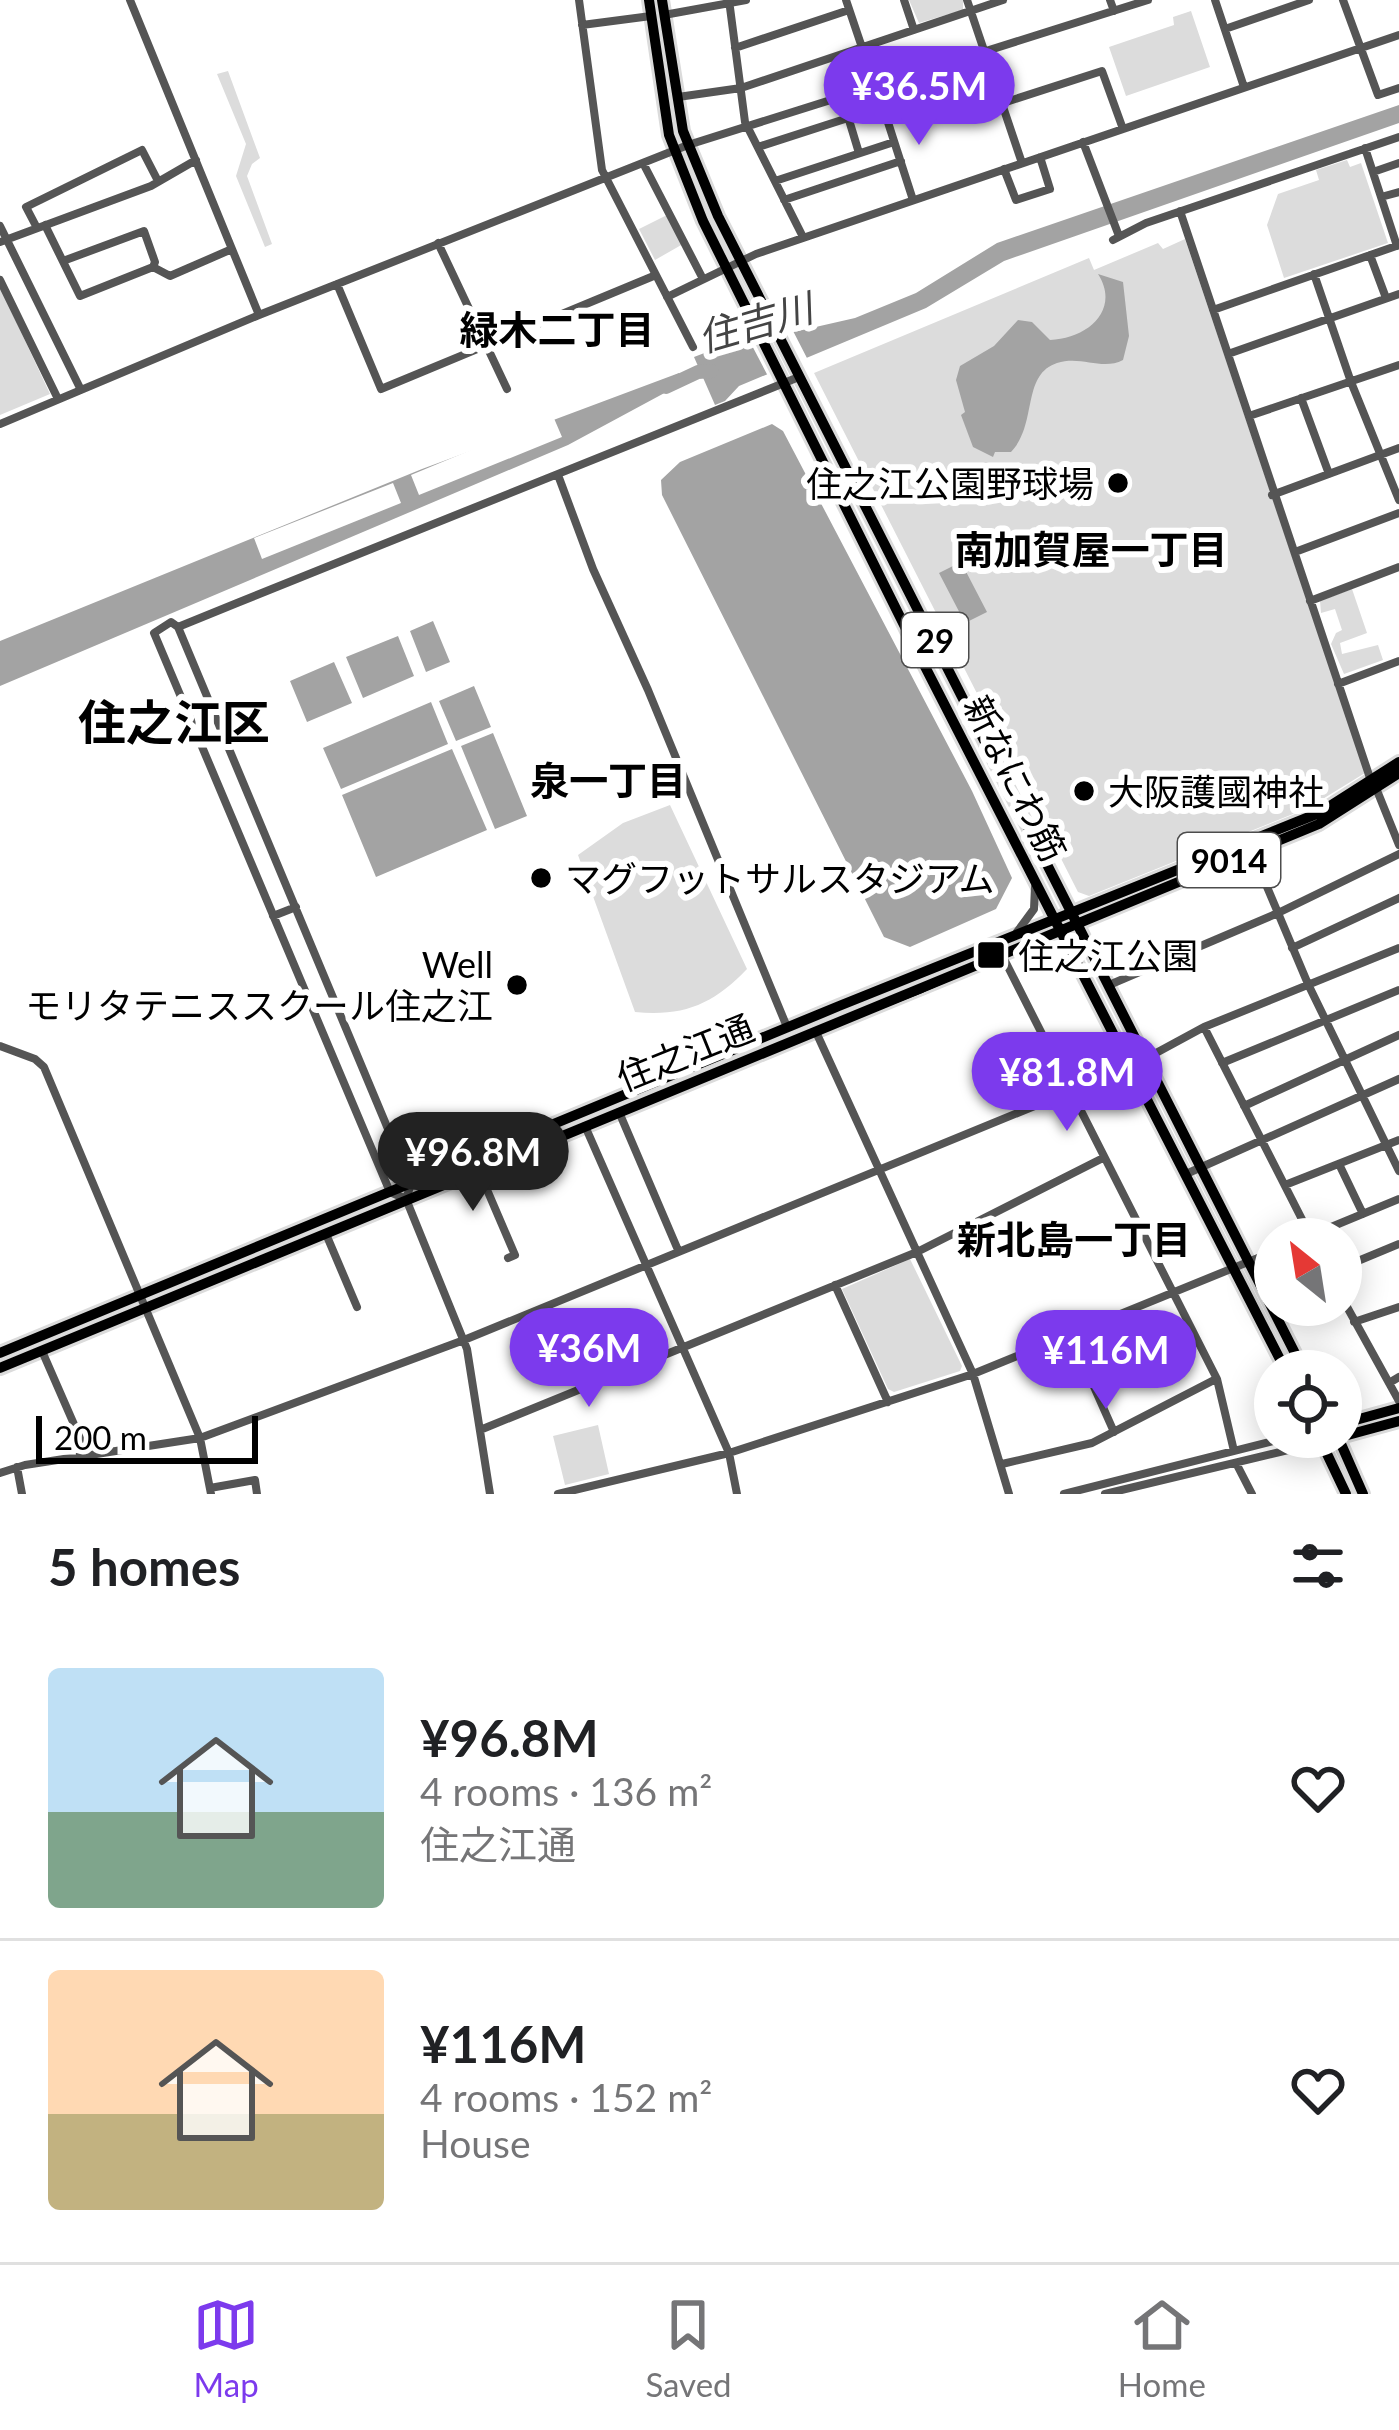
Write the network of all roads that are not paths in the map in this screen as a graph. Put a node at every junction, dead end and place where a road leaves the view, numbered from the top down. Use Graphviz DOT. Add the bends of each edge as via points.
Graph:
graph roads {
  1 [pos="130,0"];
  2 [pos="578,0"];
  3 [pos="649,0"];
  4 [pos="662,0"];
  5 [pos="746,0"];
  6 [pos="904,0"];
  7 [pos="967,0"];
  8 [pos="1003,0"];
  9 [pos="1110,0"];
  10 [pos="1148,0"];
  11 [pos="1215,0"];
  12 [pos="1309,0"];
  13 [pos="1343,0"];
  14 [pos="729,3"];
  15 [pos="848,5"];
  16 [pos="971,11"];
  17 [pos="1114,11"];
  18 [pos="657,16"];
  19 [pos="582,25"];
  20 [pos="1225,28"];
  21 [pos="914,30"];
  22 [pos="1399,35"];
  23 [pos="862,47"];
  24 [pos="735,48"];
  25 [pos="1360,48"];
  26 [pos="985,51"];
  27 [pos="875,86"];
  28 [pos="1244,87"];
  29 [pos="741,88"];
  30 [pos="1399,88"];
  31 [pos="842,97"];
  32 [pos="676,98"];
  33 [pos="1003,103"];
  34 [pos="884,110"];
  35 [pos="848,118"];
  36 [pos="748,127"];
  37 [pos="1123,129"];
  38 [pos="1399,137"];
  39 [pos="894,142"];
  40 [pos="1083,142"];
  41 [pos="688,145"];
  42 [pos="758,147"];
  43 [pos="1365,148"];
  44 [pos="675,150"];
  45 [pos="859,153"];
  46 [pos="1040,157"];
  47 [pos="196,160"];
  48 [pos="901,161"];
  49 [pos="643,163"];
  50 [pos="1022,163"];
  51 [pos="1399,163"];
  52 [pos="1004,169"];
  53 [pos="1372,172"];
  54 [pos="606,177"];
  55 [pos="158,181"];
  56 [pos="775,181"];
  57 [pos="1399,192"];
  58 [pos="1381,197"];
  59 [pos="784,200"];
  60 [pos="913,200"];
  61 [pos="1180,211"];
  62 [pos="0,226"];
  63 [pos="41,226"];
  64 [pos="803,237"];
  65 [pos="3,240"];
  66 [pos="437,243"];
  67 [pos="1398,245"];
  68 [pos="232,249"];
  69 [pos="1370,255"];
  70 [pos="741,260"];
  71 [pos="63,261"];
  72 [pos="153,267"];
  73 [pos="727,267"];
  74 [pos="1314,274"];
  75 [pos="656,275"];
  76 [pos="703,279"];
  77 [pos="0,280"];
  78 [pos="338,284"];
  79 [pos="1399,294"];
  80 [pos="667,297"];
  81 [pos="1386,298"];
  82 [pos="1213,310"];
  83 [pos="259,315"];
  84 [pos="1329,318"];
  85 [pos="486,346"];
  86 [pos="693,347"];
  87 [pos="1228,354"];
  88 [pos="1399,365"];
  89 [pos="798,372"];
  90 [pos="783,380"];
  91 [pos="1351,382"];
  92 [pos="507,389"];
  93 [pos="81,390"];
  94 [pos="1301,398"];
  95 [pos="58,399"];
  96 [pos="1249,416"];
  97 [pos="0,424"];
  98 [pos="1399,448"];
  99 [pos="1381,455"];
  100 [pos="1329,474"];
  101 [pos="558,475"];
  102 [pos="1273,495"];
  103 [pos="1399,500"];
  104 [pos="1399,513"];
  105 [pos="1295,552"];
  106 [pos="1399,567"];
  107 [pos="1310,601"];
  108 [pos="178,627"];
  109 [pos="1399,661"];
  110 [pos="1338,684"];
  111 [pos="1399,762"];
  112 [pos="1399,773"];
  113 [pos="1373,784"];
  114 [pos="1250,846"];
  115 [pos="1399,849"];
  116 [pos="1035,881"];
  117 [pos="1399,898"];
  118 [pos="296,907"];
  119 [pos="1278,913"];
  120 [pos="274,916"];
  121 [pos="1075,917"];
  122 [pos="1057,924"];
  123 [pos="1012,937"];
  124 [pos="1292,948"];
  125 [pos="1399,949"];
  126 [pos="1003,957"];
  127 [pos="1308,984"];
  128 [pos="1109,985"];
  129 [pos="1399,990"];
  130 [pos="1325,1020"];
  131 [pos="1204,1027"];
  132 [pos="788,1029"];
  133 [pos="815,1031"];
  134 [pos="1399,1035"];
  135 [pos="0,1046"];
  136 [pos="1147,1058"];
  137 [pos="1344,1060"];
  138 [pos="1222,1063"];
  139 [pos="1132,1066"];
  140 [pos="1399,1079"];
  141 [pos="1069,1090"];
  142 [pos="1363,1095"];
  143 [pos="1244,1106"];
  144 [pos="619,1112"];
  145 [pos="585,1126"];
  146 [pos="1262,1140"];
  147 [pos="1399,1140"];
  148 [pos="1387,1145"];
  149 [pos="1103,1158"];
  150 [pos="1339,1164"];
  151 [pos="1200,1167"];
  152 [pos="478,1170"];
  153 [pos="879,1171"];
  154 [pos="1399,1172"];
  155 [pos="1186,1174"];
  156 [pos="411,1184"];
  157 [pos="1285,1185"];
  158 [pos="390,1192"];
  159 [pos="406,1199"];
  160 [pos="1399,1199"];
  161 [pos="1363,1214"];
  162 [pos="1299,1218"];
  163 [pos="1354,1218"];
  164 [pos="326,1233"];
  165 [pos="1399,1244"];
  166 [pos="678,1250"];
  167 [pos="917,1252"];
  168 [pos="508,1258"];
  169 [pos="1254,1259"];
  170 [pos="1362,1259"];
  171 [pos="1249,1261"];
  172 [pos="646,1263"];
  173 [pos="1234,1267"];
  174 [pos="835,1285"];
  175 [pos="1172,1293"];
  176 [pos="139,1297"];
  177 [pos="357,1307"];
  178 [pos="1399,1307"];
  179 [pos="146,1309"];
  180 [pos="1362,1319"];
  181 [pos="1356,1326"];
  182 [pos="1071,1335"];
  183 [pos="464,1340"];
  184 [pos="682,1349"];
  185 [pos="41,1350"];
  186 [pos="1276,1350"];
  187 [pos="1294,1350"];
  188 [pos="0,1354"];
  189 [pos="0,1368"];
  190 [pos="973,1374"];
  191 [pos="1399,1377"];
  192 [pos="1217,1379"];
  193 [pos="1389,1383"];
  194 [pos="889,1402"];
  195 [pos="1399,1404"];
  196 [pos="1362,1417"];
  197 [pos="1399,1421"];
  198 [pos="480,1430"];
  199 [pos="1362,1431"];
  200 [pos="1114,1432"];
  201 [pos="200,1438"];
  202 [pos="1254,1446"];
  203 [pos="1234,1451"];
  204 [pos="729,1453"];
  205 [pos="87,1454"];
  206 [pos="1254,1458"];
  207 [pos="1329,1458"];
  208 [pos="1347,1458"];
  209 [pos="1236,1463"];
  210 [pos="1002,1465"];
  211 [pos="17,1468"];
  212 [pos="0,1473"];
  213 [pos="211,1491"];
  214 [pos="22,1494"];
  215 [pos="257,1494"];
  216 [pos="490,1494"];
  217 [pos="558,1494"];
  218 [pos="737,1494"];
  219 [pos="1009,1494"];
  220 [pos="1064,1494"];
  221 [pos="1105,1494"];
  222 [pos="1252,1494"];
  223 [pos="1346,1494"];
  224 [pos="1363,1494"];
  1 -- 47 [label="street"];
  2 -- 19 [label="street"];
  3 -- 18 [label="main road, 新なにわ筋 / 29"];
  4 -- 18 [label="main road, 新なにわ筋 / 29"];
  5 -- 14 [label="street"];
  6 -- 21 [label="street"];
  7 -- 16 [label="street"];
  8 -- 16 [label="street"];
  9 -- 17 [label="street"];
  10 -- 17 [label="street"];
  11 -- 20 [label="street"];
  12 -- 20 [label="street"];
  13 -- 25 [label="street"];
  14 -- 18 [label="street"];
  14 -- 24 [label="street"];
  15 -- 23 [label="street"];
  15 -- 24 [label="street"];
  16 -- 21 [label="street"];
  16 -- 26 [label="street"];
  17 -- 26 [label="street"];
  18 -- 19 [label="street"];
  18 -- 32 [label="main road, 新なにわ筋 / 29"];
  18 -- 44 [label="main road, 新なにわ筋 / 29" via="663,107"];
  19 -- 54 [label="street"];
  20 -- 28 [label="street"];
  21 -- 23 [label="street"];
  22 -- 25 [label="street"];
  23 -- 27 [label="street"];
  23 -- 29 [label="street"];
  24 -- 29 [label="street"];
  25 -- 28 [label="street"];
  25 -- 30 [label="street" via="1378,95"];
  26 -- 27 [label="street"];
  26 -- 33 [label="street"];
  27 -- 31 [label="street"];
  28 -- 37 [label="street"];
  29 -- 32 [label="street"];
  29 -- 36 [label="street"];
  31 -- 35 [label="street"];
  31 -- 36 [label="street"];
  32 -- 41 [label="main road, 新なにわ筋 / 29"];
  33 -- 37 [label="street" via="1102,70"];
  33 -- 50 [label="street"];
  34 -- 39 [label="street"];
  35 -- 42 [label="street"];
  35 -- 45 [label="street"];
  36 -- 41 [label="street"];
  36 -- 42 [label="street"];
  37 -- 40 [label="street"];
  38 -- 43 [label="street"];
  39 -- 45 [label="street"];
  39 -- 48 [label="street"];
  40 -- 46 [label="street"];
  40 -- 61 [label="street" via="1117,236"];
  41 -- 44 [label="street"];
  41 -- 70 [label="main road, 新なにわ筋 / 29"];
  42 -- 56 [label="street"];
  43 -- 53 [label="street"];
  43 -- 61 [label="street"];
  44 -- 49 [label="street"];
  44 -- 73 [label="main road, 新なにわ筋 / 29"];
  45 -- 56 [label="street"];
  46 -- 50 [label="street"];
  46 -- 52 [label="street" via="1049,189 1016,200"];
  47 -- 55 [label="street"];
  47 -- 68 [label="street"];
  48 -- 59 [label="street"];
  48 -- 60 [label="street"];
  49 -- 54 [label="street"];
  49 -- 76 [label="street"];
  50 -- 52 [label="street"];
  51 -- 53 [label="street"];
  52 -- 60 [label="street"];
  53 -- 58 [label="street"];
  54 -- 66 [label="street"];
  54 -- 75 [label="street"];
  55 -- 63 [label="street"];
  55 -- 63 [label="street" via="142,150 26,207"];
  56 -- 59 [label="street"];
  57 -- 58 [label="street"];
  58 -- 67 [label="street"];
  59 -- 64 [label="street"];
  60 -- 64 [label="street"];
  61 -- 82 [label="street"];
  62 -- 65 [label="street"];
  63 -- 65 [label="street"];
  63 -- 71 [label="street"];
  64 -- 70 [label="street"];
  65 -- 93 [label="street"];
  66 -- 78 [label="street"];
  66 -- 85 [label="street"];
  67 -- 69 [label="street"];
  68 -- 72 [label="street" via="170,276"];
  68 -- 83 [label="street"];
  69 -- 74 [label="street"];
  69 -- 81 [label="street"];
  70 -- 73 [label="street"];
  70 -- 89 [label="main road, 新なにわ筋 / 29"];
  71 -- 72 [label="street" via="80,296"];
  71 -- 72 [label="street" via="144,231"];
  73 -- 76 [label="street"];
  73 -- 90 [label="main road, 新なにわ筋 / 29"];
  74 -- 82 [label="street"];
  74 -- 84 [label="street"];
  75 -- 80 [label="street"];
  75 -- 85 [label="street"];
  76 -- 80 [label="street"];
  77 -- 95 [label="street"];
  78 -- 83 [label="street"];
  78 -- 85 [label="street" via="381,389"];
  79 -- 81 [label="street"];
  80 -- 86 [label="street"];
  81 -- 84 [label="street"];
  82 -- 87 [label="street"];
  83 -- 93 [label="street"];
  84 -- 87 [label="street"];
  84 -- 91 [label="street"];
  85 -- 92 [label="street"];
  87 -- 96 [label="street"];
  88 -- 91 [label="street"];
  89 -- 90 [label="street"];
  89 -- 121 [label="main road, 新なにわ筋 / 29"];
  90 -- 101 [label="street"];
  90 -- 116 [label="main road, 新なにわ筋 / 29"];
  91 -- 94 [label="street"];
  91 -- 99 [label="street"];
  93 -- 95 [label="street"];
  94 -- 96 [label="street"];
  94 -- 100 [label="street"];
  95 -- 97 [label="street"];
  96 -- 102 [label="street"];
  98 -- 99 [label="street"];
  99 -- 100 [label="street"];
  99 -- 103 [label="street"];
  100 -- 102 [label="street"];
  101 -- 108 [label="street"];
  101 -- 132 [label="street"];
  102 -- 105 [label="street"];
  104 -- 105 [label="street"];
  105 -- 107 [label="street"];
  106 -- 107 [label="street"];
  107 -- 110 [label="street"];
  108 -- 118 [label="street"];
  108 -- 120 [label="street" via="171,622 154,633"];
  109 -- 110 [label="street"];
  110 -- 113 [label="street"];
  111 -- 113 [label="main road, 9014"];
  112 -- 113 [label="main road, 9014"];
  113 -- 114 [label="main road, 9014"];
  113 -- 115 [label="street"];
  114 -- 119 [label="street"];
  114 -- 121 [label="main road, 9014"];
  115 -- 119 [label="street"];
  116 -- 122 [label="main road, 新なにわ筋 / 29"];
  116 -- 123 [label="street" via="1034,909"];
  117 -- 124 [label="street"];
  118 -- 120 [label="street"];
  118 -- 156 [label="street"];
  119 -- 124 [label="street"];
  119 -- 128 [label="street"];
  120 -- 158 [label="street"];
  121 -- 122 [label="main road, 9014"];
  121 -- 128 [label="main road, 新なにわ筋 / 29"];
  122 -- 123 [label="main road, 住之江通"];
  122 -- 126 [label="main road, 住之江通"];
  122 -- 139 [label="main road, 新なにわ筋 / 29"];
  123 -- 132 [label="main road, 住之江通"];
  124 -- 127 [label="street"];
  125 -- 127 [label="street"];
  126 -- 133 [label="main road, 住之江通"];
  126 -- 141 [label="street"];
  127 -- 130 [label="street"];
  127 -- 131 [label="street"];
  128 -- 136 [label="main road, 新なにわ筋 / 29"];
  129 -- 130 [label="street"];
  130 -- 137 [label="street"];
  130 -- 138 [label="street"];
  131 -- 136 [label="street"];
  131 -- 138 [label="street"];
  132 -- 156 [label="main road, 住之江通"];
  133 -- 144 [label="main road, 住之江通"];
  133 -- 153 [label="street"];
  134 -- 137 [label="street"];
  135 -- 176 [label="street" via="44,1067"];
  136 -- 139 [label="street"];
  136 -- 151 [label="main road, 新なにわ筋 / 29"];
  137 -- 142 [label="street"];
  137 -- 143 [label="street"];
  138 -- 143 [label="street"];
  139 -- 141 [label="street"];
  139 -- 155 [label="main road, 新なにわ筋 / 29"];
  140 -- 142 [label="street"];
  141 -- 149 [label="street"];
  141 -- 153 [label="street"];
  142 -- 146 [label="street"];
  142 -- 148 [label="street"];
  143 -- 146 [label="street"];
  144 -- 145 [label="main road, 住之江通"];
  144 -- 166 [label="street"];
  145 -- 152 [label="main road, 住之江通"];
  145 -- 172 [label="street"];
  146 -- 151 [label="street"];
  146 -- 157 [label="street"];
  147 -- 148 [label="street"];
  148 -- 150 [label="street"];
  148 -- 154 [label="street"];
  149 -- 167 [label="street"];
  149 -- 175 [label="street"];
  150 -- 157 [label="street"];
  150 -- 161 [label="street"];
  151 -- 155 [label="street"];
  151 -- 171 [label="main road, 新なにわ筋 / 29"];
  152 -- 159 [label="main road, 住之江通"];
  152 -- 168 [label="street" via="515,1255"];
  153 -- 166 [label="street"];
  153 -- 167 [label="street"];
  155 -- 173 [label="main road, 新なにわ筋 / 29"];
  156 -- 158 [label="main road, 住之江通"];
  156 -- 159 [label="street"];
  157 -- 162 [label="street"];
  158 -- 159 [label="street"];
  158 -- 176 [label="main road, 住之江通"];
  159 -- 164 [label="main road, 住之江通"];
  159 -- 183 [label="street"];
  160 -- 161 [label="street"];
  161 -- 163 [label="street"];
  164 -- 177 [label="street"];
  164 -- 179 [label="main road, 住之江通"];
  165 -- 170 [label="street"];
  166 -- 172 [label="street"];
  167 -- 174 [label="street"];
  167 -- 190 [label="street"];
  169 -- 171 [label="street"];
  171 -- 173 [label="street"];
  171 -- 187 [label="main road, 新なにわ筋 / 29"];
  172 -- 183 [label="street"];
  172 -- 184 [label="street"];
  173 -- 175 [label="street"];
  173 -- 186 [label="main road, 新なにわ筋 / 29"];
  174 -- 184 [label="street"];
  174 -- 194 [label="street"];
  175 -- 182 [label="street"];
  175 -- 192 [label="street"];
  176 -- 179 [label="street"];
  176 -- 188 [label="main road, 住之江通"];
  178 -- 180 [label="street"];
  179 -- 185 [label="main road, 住之江通"];
  179 -- 201 [label="street"];
  181 -- 193 [label="street"];
  182 -- 190 [label="street"];
  182 -- 200 [label="street"];
  183 -- 198 [label="street"];
  183 -- 201 [label="street"];
  184 -- 198 [label="street"];
  184 -- 204 [label="street"];
  185 -- 189 [label="main road, 住之江通"];
  185 -- 205 [label="street"];
  190 -- 194 [label="street"];
  190 -- 210 [label="street"];
  191 -- 193 [label="street"];
  192 -- 200 [label="street"];
  192 -- 203 [label="street"];
  193 -- 195 [label="street"];
  194 -- 204 [label="street"];
  195 -- 196 [label="main road"];
  197 -- 199 [label="main road"];
  198 -- 216 [label="street"];
  200 -- 210 [label="street"];
  201 -- 205 [label="street"];
  201 -- 213 [label="street"];
  202 -- 203 [label="street"];
  203 -- 220 [label="street"];
  204 -- 217 [label="street"];
  204 -- 218 [label="street"];
  205 -- 211 [label="street"];
  206 -- 209 [label="street"];
  207 -- 223 [label="main road"];
  208 -- 224 [label="main road"];
  209 -- 221 [label="street"];
  209 -- 222 [label="street"];
  210 -- 219 [label="street"];
  211 -- 212 [label="street"];
  211 -- 214 [label="street"];
  213 -- 215 [label="street" via="255,1480"];
}
